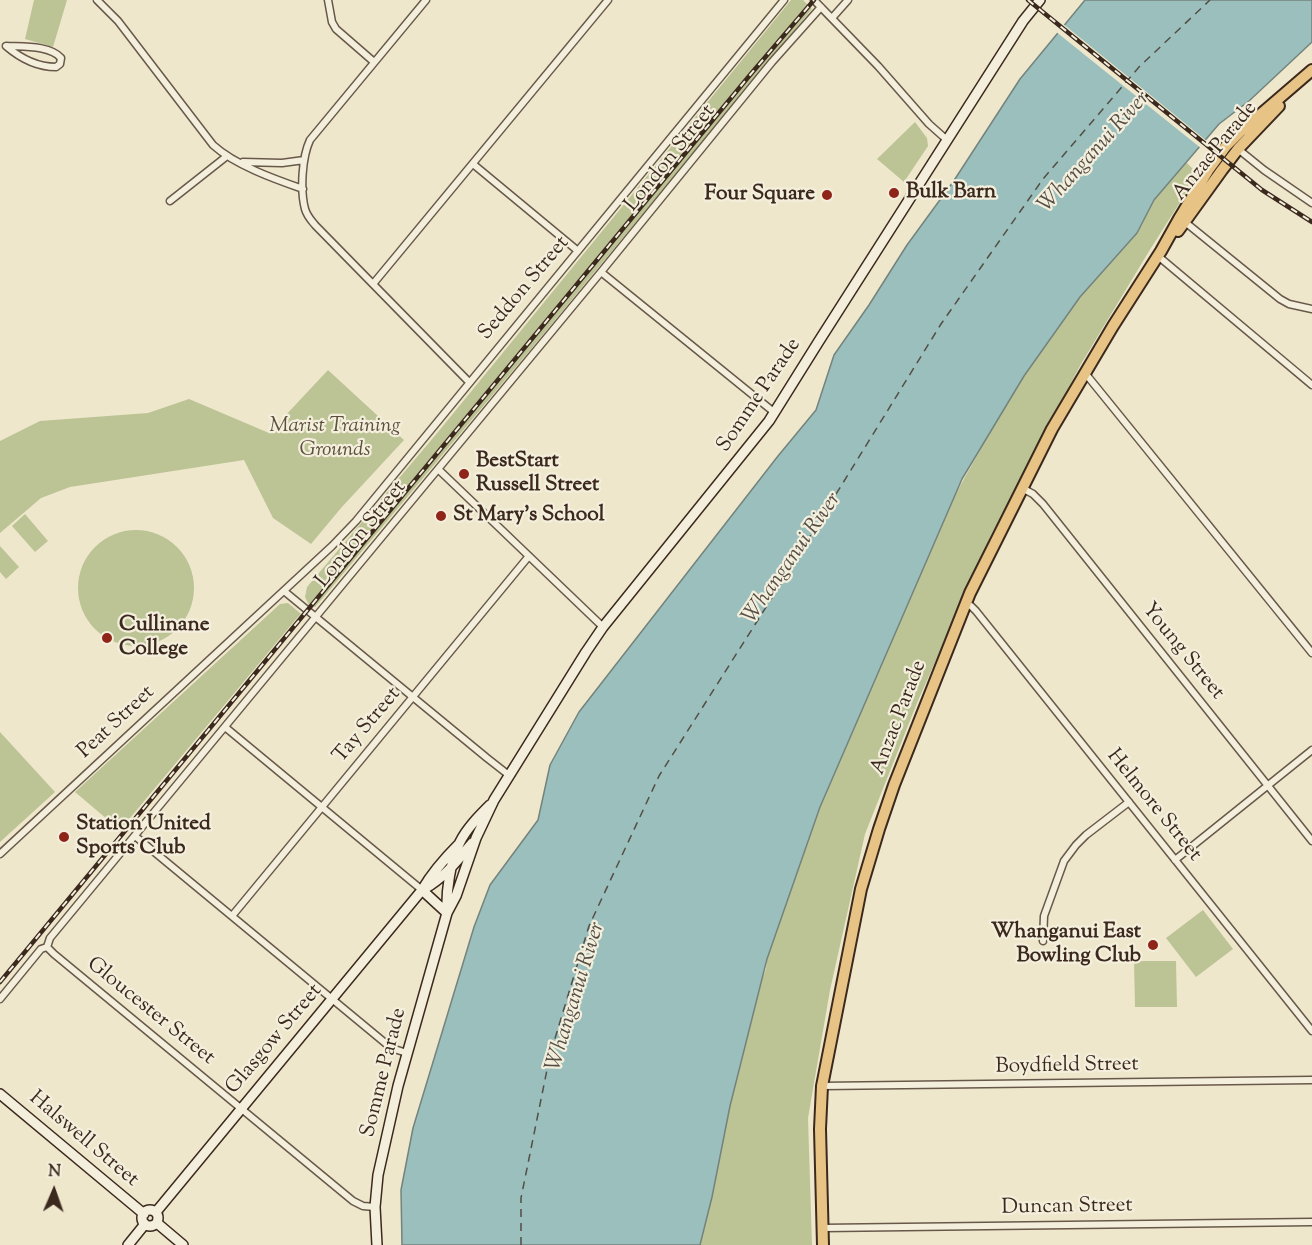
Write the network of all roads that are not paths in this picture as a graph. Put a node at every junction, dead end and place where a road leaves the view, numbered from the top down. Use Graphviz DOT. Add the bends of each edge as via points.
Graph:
graph roads {
  1 [pos="97,0"];
  2 [pos="328,0"];
  3 [pos="426,0"];
  4 [pos="608,0"];
  5 [pos="784,0"];
  6 [pos="814,0"];
  7 [pos="848,0"];
  8 [pos="1040,0"];
  9 [pos="821,7"];
  10 [pos="832,18"];
  11 [pos="0,42"];
  12 [pos="6,46"];
  13 [pos="374,62"];
  14 [pos="1312,70"];
  15 [pos="1303,79"];
  16 [pos="947,140"];
  17 [pos="1238,149"];
  18 [pos="226,156"];
  19 [pos="304,160"];
  20 [pos="240,162"];
  21 [pos="472,164"];
  22 [pos="303,189"];
  23 [pos="170,201"];
  24 [pos="1312,203"];
  25 [pos="1185,222"];
  26 [pos="578,251"];
  27 [pos="1160,254"];
  28 [pos="601,272"];
  29 [pos="373,284"];
  30 [pos="1312,309"];
  31 [pos="1085,373"];
  32 [pos="469,382"];
  33 [pos="1312,384"];
  34 [pos="775,413"];
  35 [pos="438,469"];
  36 [pos="1022,487"];
  37 [pos="529,556"];
  38 [pos="284,591"];
  39 [pos="966,604"];
  40 [pos="316,618"];
  41 [pos="603,627"];
  42 [pos="1312,653"];
  43 [pos="412,698"];
  44 [pos="225,727"];
  45 [pos="1312,750"];
  46 [pos="510,776"];
  47 [pos="1267,786"];
  48 [pos="494,800"];
  49 [pos="1129,802"];
  50 [pos="322,806"];
  51 [pos="135,836"];
  52 [pos="476,838"];
  53 [pos="1312,841"];
  54 [pos="459,844"];
  55 [pos="0,854"];
  56 [pos="1175,860"];
  57 [pos="452,867"];
  58 [pos="422,890"];
  59 [pos="447,913"];
  60 [pos="232,916"];
  61 [pos="1043,941"];
  62 [pos="47,947"];
  63 [pos="0,999"];
  64 [pos="332,999"];
  65 [pos="1312,1031"];
  66 [pos="407,1053"];
  67 [pos="1312,1080"];
  68 [pos="822,1086"];
  69 [pos="0,1094"];
  70 [pos="241,1108"];
  71 [pos="375,1207"];
  72 [pos="156,1212"];
  73 [pos="144,1214"];
  74 [pos="1312,1222"];
  75 [pos="157,1223"];
  76 [pos="146,1224"];
  77 [pos="823,1228"];
  78 [pos="128,1245"];
  79 [pos="183,1245"];
  80 [pos="377,1245"];
  81 [pos="823,1245"];
  1 -- 18 [label="street" via="118,21 206,137"];
  2 -- 13 [label="street" via="336,29"];
  3 -- 13 [label="street"];
  4 -- 21 [label="street"];
  5 -- 26 [label="street, Seddon Street"];
  6 -- 9 [label="street"];
  7 -- 10 [label="street"];
  8 -- 16 [label="main road, Somme Parade"];
  9 -- 10 [label="street"];
  9 -- 28 [label="street, London Street"];
  10 -- 16 [label="street"];
  11 -- 12 [label="street"];
  12 -- 12 [label="street" via="40,48 58,54 61,61 56,68 49,67 17,56"];
  13 -- 19 [label="street" via="310,140"];
  14 -- 15 [label="main road, Anzac Parade"];
  15 -- 17 [label="main road, Anzac Parade"];
  15 -- 27 [label="main road, Anzac Parade" via="1226,146"];
  16 -- 34 [label="main road, Somme Parade"];
  17 -- 24 [label="street"];
  17 -- 25 [label="main road, Anzac Parade"];
  18 -- 20 [label="street"];
  18 -- 23 [label="street"];
  19 -- 20 [label="street"];
  19 -- 22 [label="street"];
  20 -- 22 [label="street"];
  21 -- 26 [label="street"];
  21 -- 29 [label="street"];
  22 -- 29 [label="street" via="309,218"];
  25 -- 27 [label="main road, Anzac Parade"];
  25 -- 30 [label="street" via="1280,299"];
  26 -- 32 [label="street, Seddon Street"];
  27 -- 31 [label="main road, Anzac Parade"];
  27 -- 33 [label="street"];
  28 -- 34 [label="street"];
  28 -- 35 [label="street, London Street"];
  29 -- 32 [label="street"];
  31 -- 36 [label="main road, Anzac Parade"];
  31 -- 42 [label="street"];
  32 -- 38 [label="street, Seddon Street" via="356,521"];
  34 -- 41 [label="main road, Somme Parade"];
  35 -- 37 [label="street"];
  35 -- 40 [label="street, London Street"];
  36 -- 39 [label="main road, Anzac Parade"];
  36 -- 47 [label="street, Young Street" via="1043,504"];
  37 -- 41 [label="street"];
  37 -- 43 [label="street, Tay Street"];
  38 -- 40 [label="street"];
  38 -- 55 [label="street, Peat Street"];
  39 -- 49 [label="street, Helmore Street" via="976,611"];
  39 -- 68 [label="main road, Anzac Parade" via="894,784 861,889"];
  40 -- 43 [label="street"];
  40 -- 44 [label="street, London Street"];
  41 -- 46 [label="main road, Somme Parade"];
  43 -- 46 [label="street"];
  43 -- 50 [label="street, Tay Street"];
  44 -- 50 [label="street"];
  44 -- 51 [label="street, London Street"];
  45 -- 47 [label="street"];
  46 -- 48 [label="main road, Somme Parade"];
  47 -- 53 [label="street, Young Street"];
  47 -- 56 [label="street"];
  48 -- 52 [label="main road, Somme Parade"];
  48 -- 54 [label="main road, Somme Parade"];
  49 -- 56 [label="street, Helmore Street"];
  49 -- 61 [label="street" via="1076,845 1064,861 1044,916"];
  50 -- 58 [label="street"];
  50 -- 60 [label="street, Tay Street"];
  51 -- 60 [label="street"];
  51 -- 62 [label="street, London Street" via="50,938"];
  52 -- 57 [label="main road, Glasgow Street"];
  52 -- 59 [label="main road, Somme Parade"];
  54 -- 57 [label="main road, Somme Parade"];
  54 -- 58 [label="main road, Glasgow Street"];
  56 -- 65 [label="street, Helmore Street"];
  57 -- 58 [label="main road, Glasgow Street"];
  57 -- 59 [label="main road, Somme Parade" via="446,894"];
  58 -- 59 [label="main road"];
  58 -- 64 [label="main road, Glasgow Street"];
  59 -- 66 [label="main road, Somme Parade"];
  60 -- 64 [label="street"];
  62 -- 63 [label="street, London Street" via="41,949"];
  62 -- 70 [label="street, Gloucester Street"];
  64 -- 66 [label="street" via="391,1047"];
  64 -- 70 [label="main road, Glasgow Street"];
  66 -- 71 [label="main road, Somme Parade" via="378,1175"];
  67 -- 68 [label="street, Boydfield Street"];
  68 -- 77 [label="main road, Anzac Parade"];
  69 -- 73 [label="main road, Halswell Street"];
  70 -- 71 [label="street, Gloucester Street" via="353,1201"];
  70 -- 72 [label="main road, Glasgow Street"];
  71 -- 80 [label="main road, Somme Parade"];
  72 -- 73 [label="main road" via="148,1210"];
  72 -- 75 [label="main road"];
  73 -- 76 [label="main road"];
  74 -- 77 [label="street, Duncan Street"];
  75 -- 76 [label="main road"];
  75 -- 79 [label="main road"];
  76 -- 78 [label="main road"];
  77 -- 81 [label="main road, Anzac Parade"];
}
